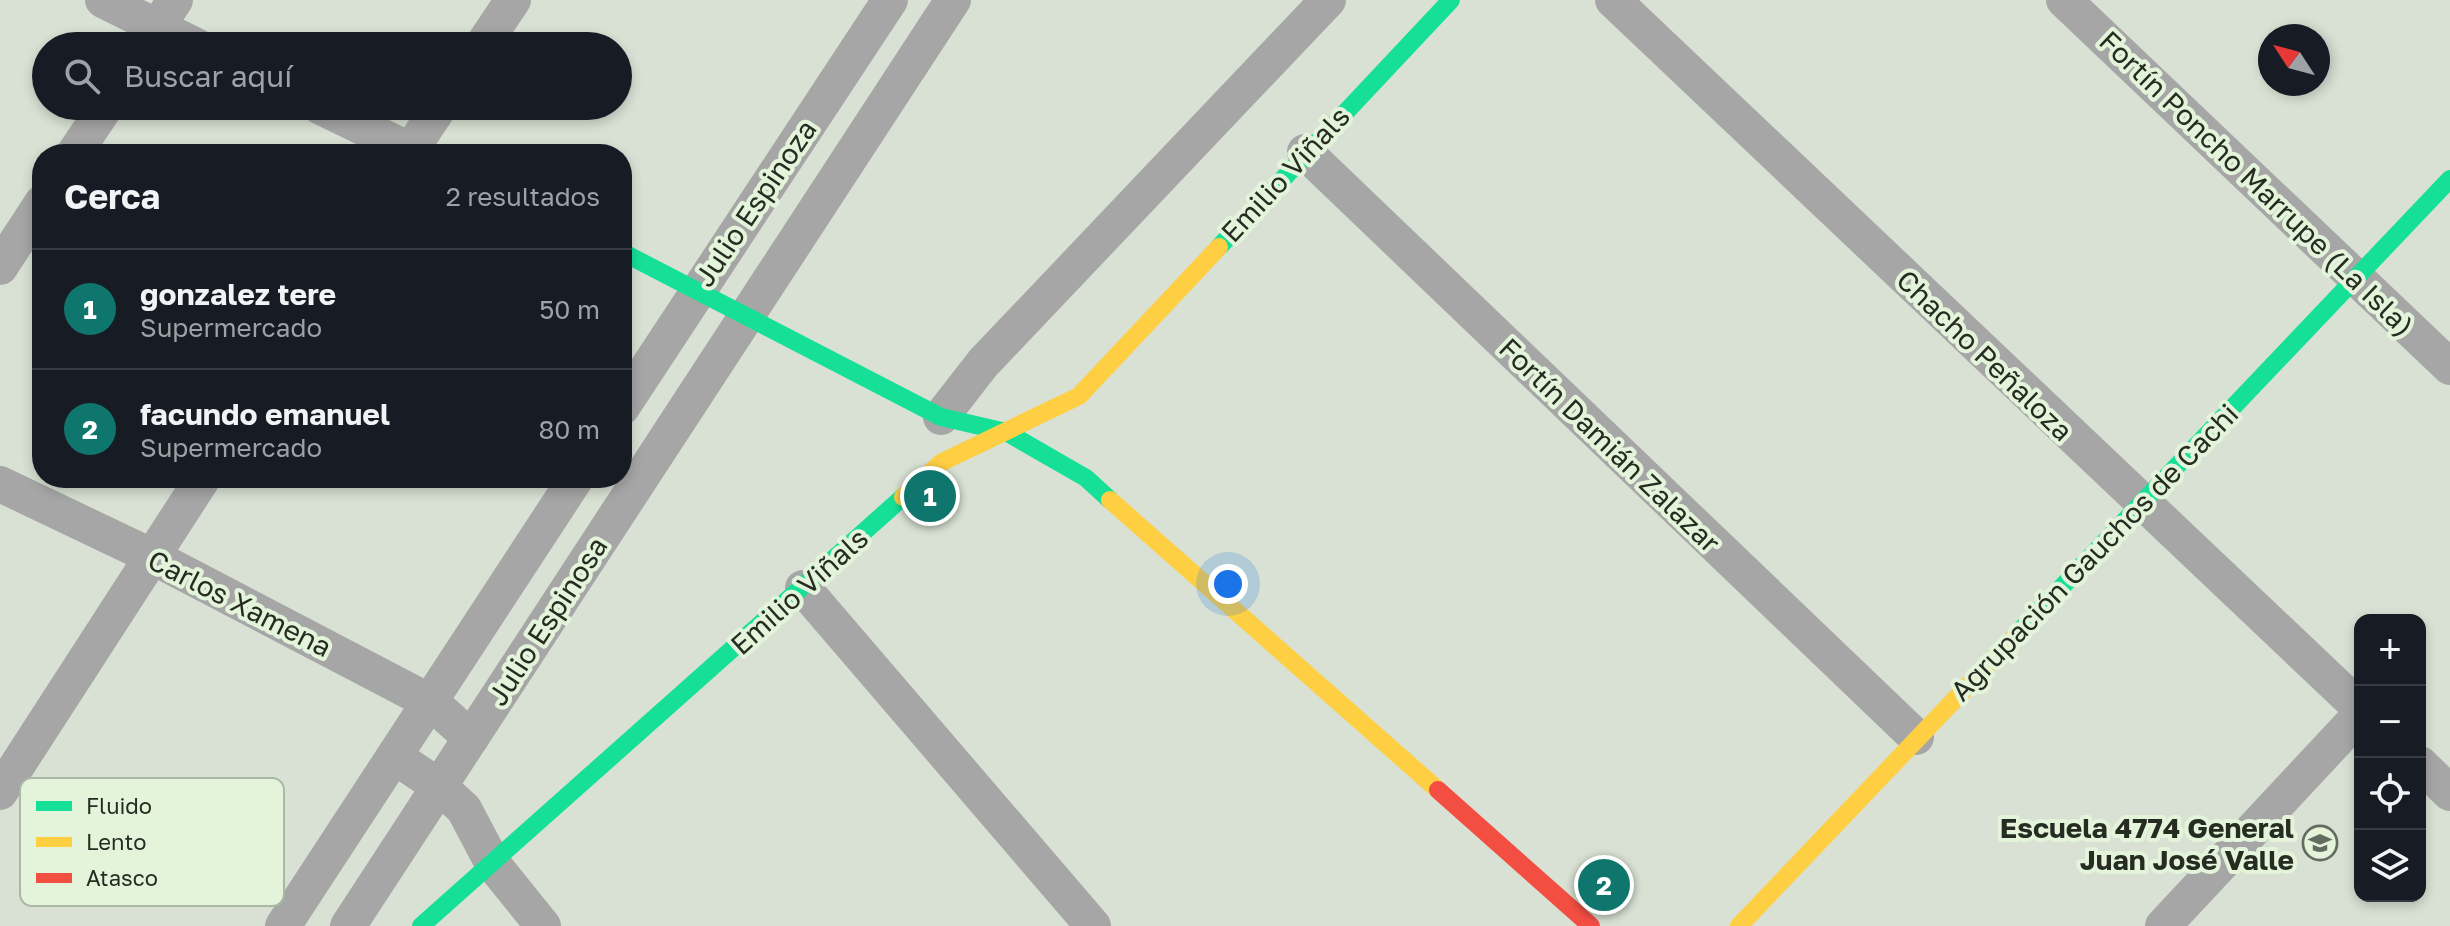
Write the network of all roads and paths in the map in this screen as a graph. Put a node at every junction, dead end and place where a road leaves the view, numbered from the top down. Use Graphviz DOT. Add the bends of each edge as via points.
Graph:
graph roads {
  1 [pos="103,0"];
  2 [pos="513,0"];
  3 [pos="890,0"];
  4 [pos="953,0"];
  5 [pos="1328,0"];
  6 [pos="1451,0"];
  7 [pos="1613,0"];
  8 [pos="2064,0"];
  9 [pos="159,24"];
  10 [pos="491,32"];
  11 [pos="97,120"];
  12 [pos="347,120"];
  13 [pos="432,120"];
  14 [pos="81,144"];
  15 [pos="394,144"];
  16 [pos="417,144"];
  17 [pos="1305,152"];
  18 [pos="2450,179"];
  19 [pos="32,218"];
  20 [pos="632,257"];
  21 [pos="0,267"];
  22 [pos="2356,278"];
  23 [pos="698,288"];
  24 [pos="746,315"];
  25 [pos="2450,367"];
  26 [pos="632,391"];
  27 [pos="941,417"];
  28 [pos="1006,432"];
  29 [pos="0,484"];
  30 [pos="197,488"];
  31 [pos="570,488"];
  32 [pos="2140,503"];
  33 [pos="153,557"];
  34 [pos="803,588"];
  35 [pos="2354,702"];
  36 [pos="432,703"];
  37 [pos="2354,721"];
  38 [pos="1916,737"];
  39 [pos="471,738"];
  40 [pos="395,757"];
  41 [pos="2426,770"];
  42 [pos="440,787"];
  43 [pos="0,792"];
  44 [pos="2450,793"];
  45 [pos="493,864"];
  46 [pos="283,926"];
  47 [pos="348,926"];
  48 [pos="421,926"];
  49 [pos="543,926"];
  50 [pos="1093,926"];
  51 [pos="1591,926"];
  52 [pos="1739,926"];
  53 [pos="2163,926"];
  1 -- 9 [label="street"];
  2 -- 10 [label="street"];
  3 -- 23 [label="street, Julio Espinoza"];
  4 -- 24 [label="street, Julio Espinoza"];
  5 -- 27 [label="street" via="983,363"];
  6 -- 17 [label="street, Emilio Viñals"];
  7 -- 32 [label="street, Chacho Peñaloza"];
  8 -- 22 [label="street, Fortín Poncho Marrupe (La Isla)"];
  11 -- 14 [label="street"];
  12 -- 15 [label="street"];
  13 -- 16 [label="street"];
  17 -- 28 [label="street, Emilio Viñals" via="1079,396"];
  17 -- 38 [label="street, Fortín Damián Zalazar"];
  18 -- 22 [label="street, Agrupación Gauchos de Cachi"];
  19 -- 21 [label="street"];
  20 -- 23 [label="street"];
  22 -- 25 [label="street, Fortín Poncho Marrupe (La Isla)"];
  22 -- 32 [label="street, Agrupación Gauchos de Cachi"];
  23 -- 24 [label="street"];
  23 -- 26 [label="street, Julio Espinoza"];
  24 -- 27 [label="street"];
  24 -- 39 [label="street, Julio Espinosa"];
  27 -- 28 [label="street"];
  28 -- 34 [label="street, Emilio Viñals" via="942,462"];
  28 -- 51 [label="street" via="1086,478"];
  29 -- 33 [label="street, Carlos Xamena"];
  30 -- 33 [label="street"];
  31 -- 36 [label="street"];
  32 -- 35 [label="street, Chacho Peñaloza"];
  32 -- 38 [label="street, Agrupación Gauchos de Cachi"];
  33 -- 36 [label="street, Carlos Xamena"];
  33 -- 43 [label="street"];
  34 -- 45 [label="street, Emilio Viñals"];
  34 -- 50 [label="street"];
  36 -- 39 [label="street, Carlos Xamena"];
  36 -- 40 [label="street"];
  37 -- 53 [label="street"];
  38 -- 52 [label="street, Agrupación Gauchos de Cachi"];
  39 -- 42 [label="street, Julio Espinosa"];
  40 -- 42 [label="street"];
  40 -- 46 [label="street"];
  41 -- 44 [label="street"];
  42 -- 45 [label="street" via="464,809"];
  42 -- 47 [label="street, Julio Espinosa"];
  45 -- 48 [label="street, Emilio Viñals"];
  45 -- 49 [label="street"];
}
